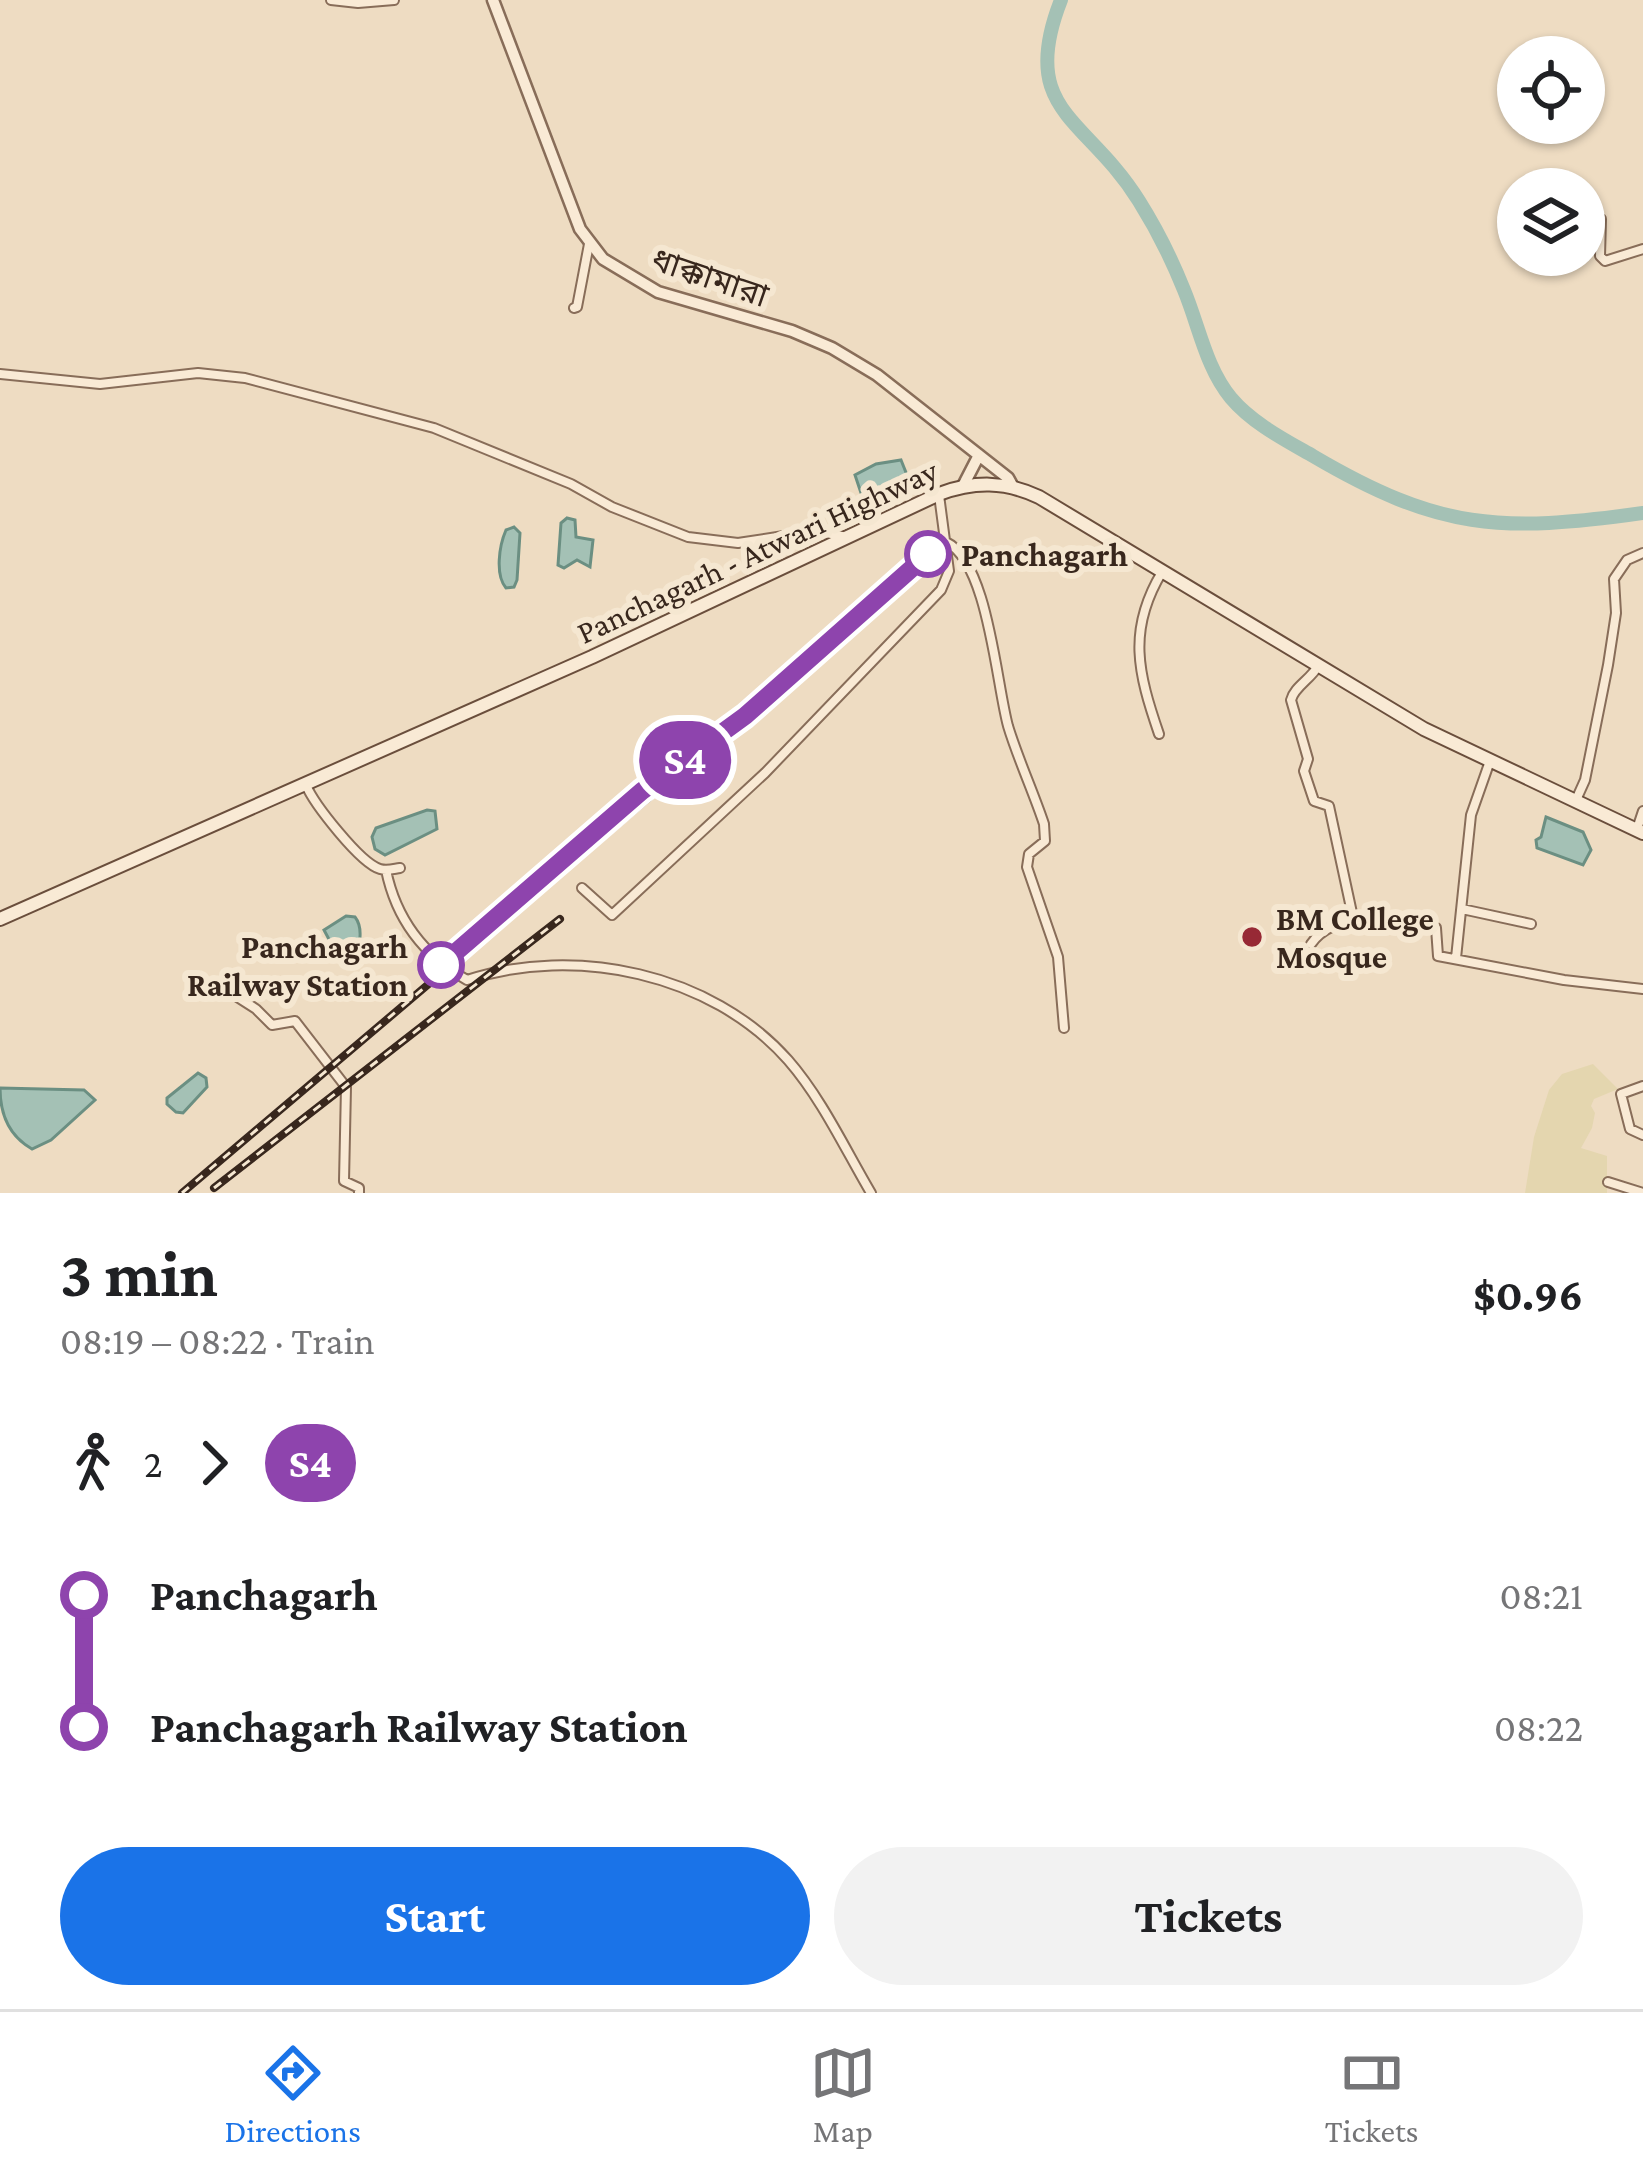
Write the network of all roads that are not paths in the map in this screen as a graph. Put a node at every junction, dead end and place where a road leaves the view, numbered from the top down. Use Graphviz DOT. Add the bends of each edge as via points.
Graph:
graph roads {
  1 [pos="331,0"];
  2 [pos="394,0"];
  3 [pos="493,0"];
  4 [pos="589,244"];
  5 [pos="1643,249"];
  6 [pos="1605,259"];
  7 [pos="574,308"];
  8 [pos="0,374"];
  9 [pos="979,455"];
  10 [pos="963,486"];
  11 [pos="1012,487"];
  12 [pos="939,494"];
  13 [pos="848,538"];
  14 [pos="946,542"];
  15 [pos="1643,554"];
  16 [pos="1163,571"];
  17 [pos="1319,665"];
  18 [pos="1160,734"];
  19 [pos="1490,761"];
  20 [pos="305,783"];
  21 [pos="1576,801"];
  22 [pos="1643,811"];
  23 [pos="1640,832"];
  24 [pos="400,868"];
  25 [pos="386,870"];
  26 [pos="582,888"];
  27 [pos="1462,909"];
  28 [pos="0,919"];
  29 [pos="1354,922"];
  30 [pos="1531,924"];
  31 [pos="1311,944"];
  32 [pos="1456,958"];
  33 [pos="227,980"];
  34 [pos="1643,988"];
  35 [pos="1064,1028"];
  36 [pos="1643,1086"];
  37 [pos="1643,1135"];
  38 [pos="1608,1182"];
  39 [pos="1643,1192"];
  40 [pos="359,1193"];
  41 [pos="871,1193"];
  1 -- 2 [label="street"];
  3 -- 4 [label="street, ধাক্কামারা"];
  4 -- 7 [label="street"];
  4 -- 9 [label="street, ধাক্কামারা" via="658,292 832,348"];
  5 -- 6 [label="street"];
  8 -- 13 [label="street" via="119,385 185,374 245,378 434,428 688,536 738,544 816,531"];
  9 -- 10 [label="street"];
  9 -- 11 [label="street, ধাক্কামারা"];
  10 -- 11 [label="main road, Panchagarh - Atwari Highway"];
  10 -- 12 [label="main road, Panchagarh - Atwari Highway"];
  11 -- 16 [label="main road, Panchagarh - Atwari Highway"];
  12 -- 13 [label="main road, Panchagarh - Atwari Highway"];
  12 -- 14 [label="street"];
  13 -- 20 [label="main road, Panchagarh - Atwari Highway"];
  14 -- 26 [label="street" via="946,584 765,773 612,915"];
  14 -- 35 [label="street" via="982,596 1003,705 1045,824 1045,841 1026,861 1058,957"];
  15 -- 21 [label="street" via="1614,579 1608,665"];
  16 -- 17 [label="main road, Panchagarh - Atwari Highway"];
  16 -- 18 [label="street" via="1145,602 1137,642"];
  17 -- 19 [label="main road, Panchagarh - Atwari Highway"];
  17 -- 29 [label="street" via="1291,700 1308,759 1305,776 1314,801 1329,806"];
  19 -- 21 [label="main road, Panchagarh - Atwari Highway"];
  19 -- 27 [label="street" via="1473,805"];
  20 -- 25 [label="street" via="364,859"];
  20 -- 28 [label="main road, Panchagarh - Atwari Highway"];
  21 -- 23 [label="main road, Panchagarh - Atwari Highway"];
  22 -- 23 [label="street"];
  24 -- 25 [label="street"];
  25 -- 41 [label="street" via="406,929 466,980 533,967 608,967 686,989 744,1023 800,1075"];
  27 -- 30 [label="street"];
  27 -- 32 [label="street"];
  29 -- 31 [label="street" via="1327,927"];
  29 -- 32 [label="street" via="1436,928 1436,953"];
  32 -- 34 [label="street"];
  33 -- 40 [label="street" via="231,993 272,1025 295,1021 344,1081 344,1181"];
  36 -- 37 [label="street" via="1622,1094 1630,1129"];
  38 -- 39 [label="street"];
}
